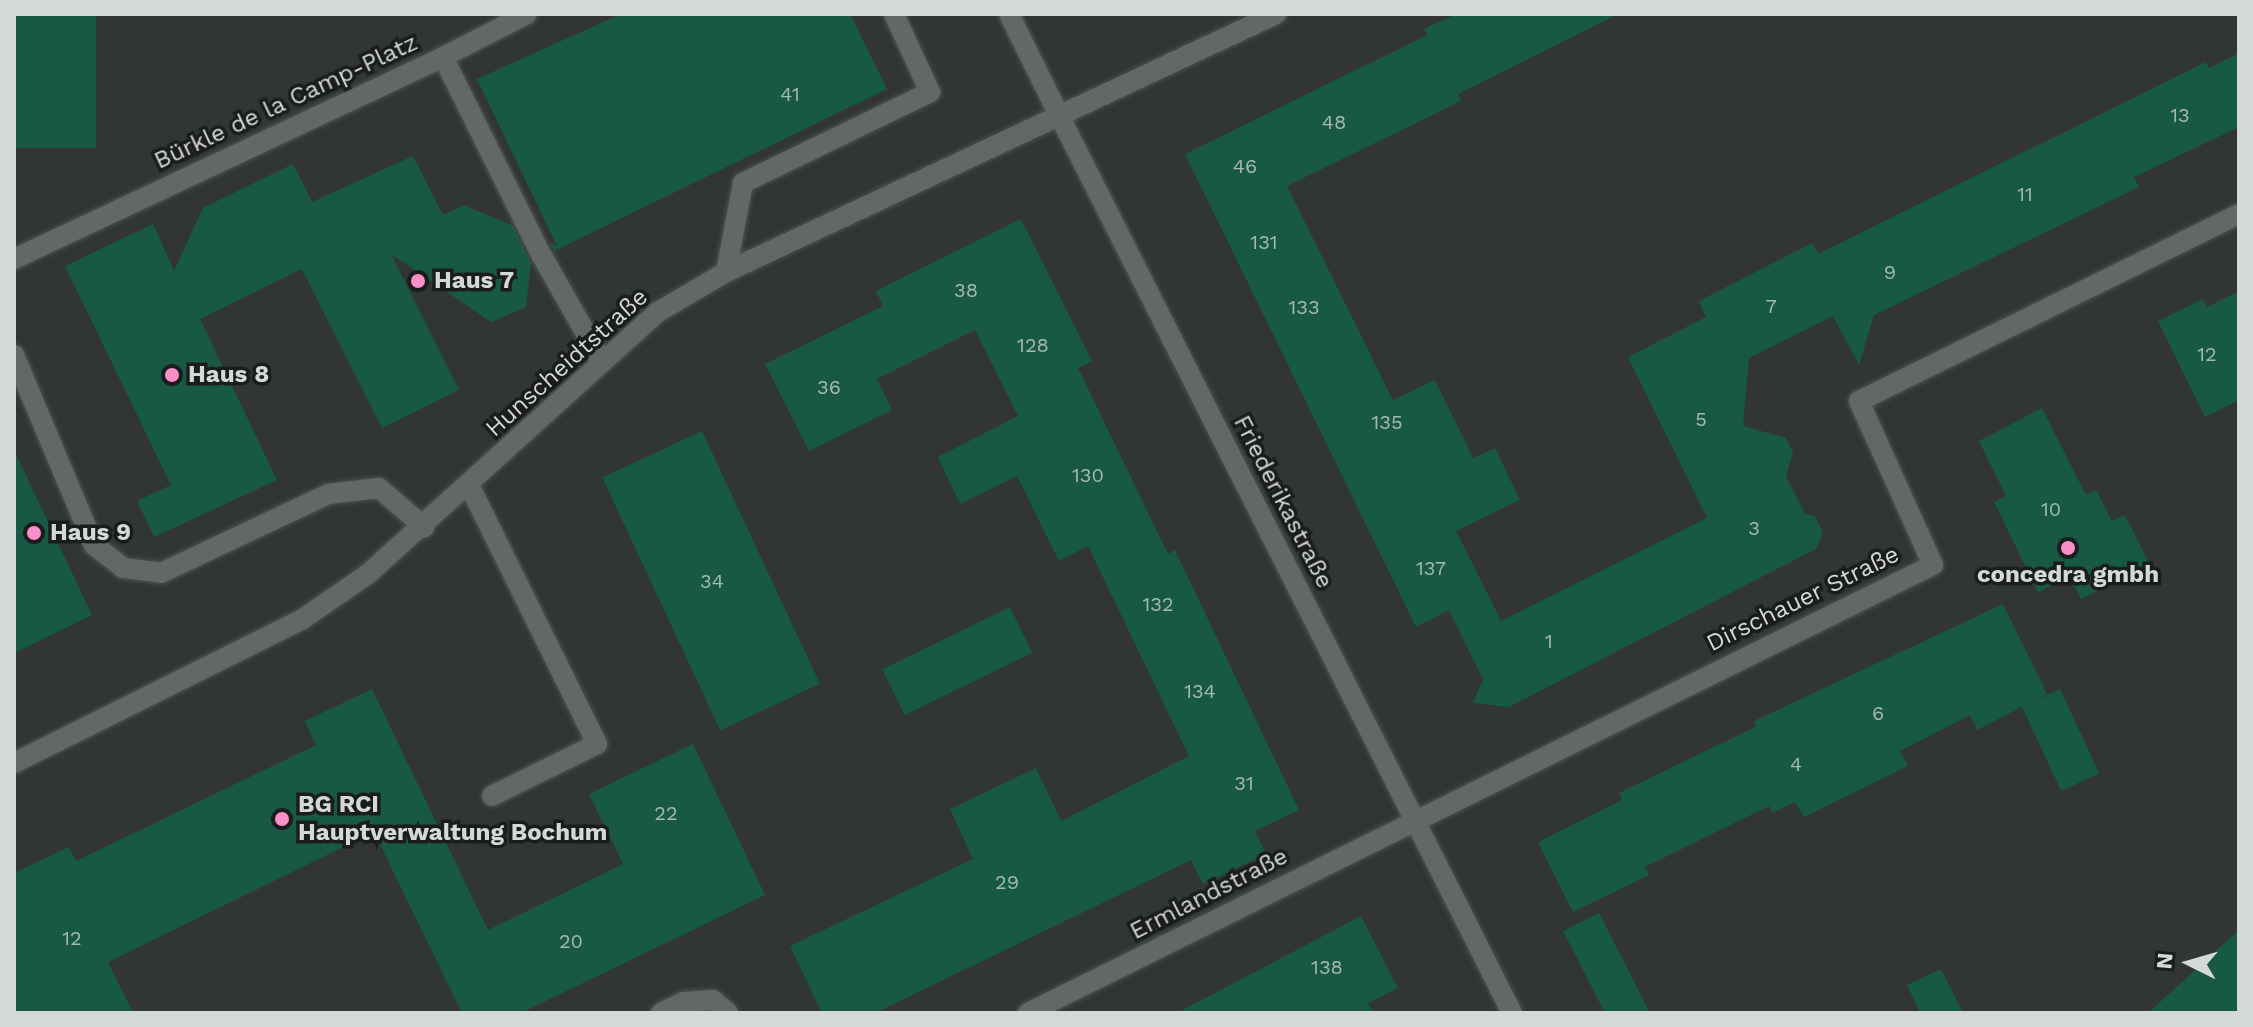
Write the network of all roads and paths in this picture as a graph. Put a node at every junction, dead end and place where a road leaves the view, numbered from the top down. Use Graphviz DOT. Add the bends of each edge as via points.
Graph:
graph roads {
  1 [pos="527,14"];
  2 [pos="894,14"];
  3 [pos="1009,14"];
  4 [pos="1276,14"];
  5 [pos="443,57"];
  6 [pos="1059,115"];
  7 [pos="2239,214"];
  8 [pos="14,259"];
  9 [pos="726,272"];
  10 [pos="14,355"];
  11 [pos="602,362"];
  12 [pos="470,487"];
  13 [pos="424,527"];
  14 [pos="14,763"];
  15 [pos="492,796"];
  16 [pos="1413,819"];
  17 [pos="661,1013"];
  18 [pos="728,1013"];
  19 [pos="1028,1013"];
  20 [pos="1512,1013"];
  1 -- 5 [label="street"];
  2 -- 9 [label="street" via="930,92 743,183"];
  3 -- 6 [label="street, Friederikastraße"];
  4 -- 6 [label="street, Hunscheidtstraße"];
  5 -- 8 [label="street, Bürkle de la Camp-Platz"];
  5 -- 11 [label="street, Bürkle de la Camp-Platz" via="542,256"];
  6 -- 9 [label="street, Hunscheidtstraße"];
  6 -- 16 [label="street, Friederikastraße"];
  7 -- 16 [label="street, Dirschauer Straße" via="1859,401 1933,565"];
  9 -- 11 [label="street, Hunscheidtstraße" via="658,312"];
  10 -- 13 [label="street" via="94,545 123,568 161,573 328,494 379,488"];
  11 -- 12 [label="street, Hunscheidtstraße"];
  12 -- 13 [label="street, Hunscheidtstraße"];
  12 -- 15 [label="street" via="597,744"];
  13 -- 14 [label="street, Hunscheidtstraße" via="301,620"];
  16 -- 19 [label="street, Ermlandstraße"];
  16 -- 20 [label="street, Friederikastraße"];
  17 -- 18 [label="street" via="684,1002 713,1000"];
}
